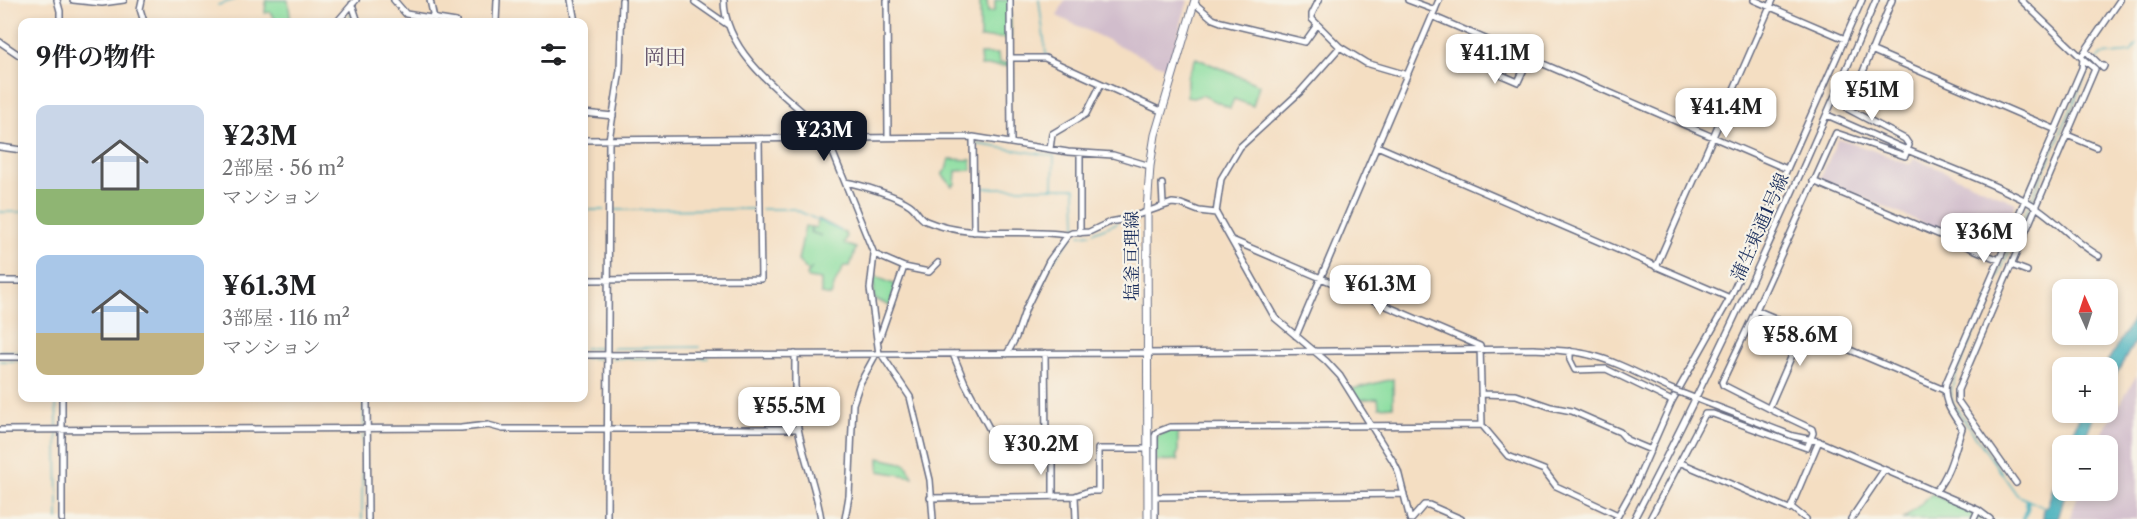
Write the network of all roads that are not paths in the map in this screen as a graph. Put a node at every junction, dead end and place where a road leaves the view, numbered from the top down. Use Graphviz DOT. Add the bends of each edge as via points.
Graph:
graph roads {
  1 [pos="57,0"];
  2 [pos="73,0"];
  3 [pos="124,0"];
  4 [pos="142,0"];
  5 [pos="394,0"];
  6 [pos="430,0"];
  7 [pos="496,0"];
  8 [pos="622,0"];
  9 [pos="724,0"];
  10 [pos="887,0"];
  11 [pos="1010,0"];
  12 [pos="1319,0"];
  13 [pos="1408,0"];
  14 [pos="1439,0"];
  15 [pos="1754,0"];
  16 [pos="1773,0"];
  17 [pos="1862,0"];
  18 [pos="1876,0"];
  19 [pos="1892,0"];
  20 [pos="2021,0"];
  21 [pos="2120,0"];
  22 [pos="572,1"];
  23 [pos="695,1"];
  24 [pos="354,2"];
  25 [pos="1194,2"];
  26 [pos="1770,7"];
  27 [pos="1433,13"];
  28 [pos="60,18"];
  29 [pos="143,18"];
  30 [pos="340,18"];
  31 [pos="357,18"];
  32 [pos="414,18"];
  33 [pos="434,18"];
  34 [pos="496,18"];
  35 [pos="574,18"];
  36 [pos="728,25"];
  37 [pos="1317,25"];
  38 [pos="1845,39"];
  39 [pos="1488,40"];
  40 [pos="2,43"];
  41 [pos="1340,47"];
  42 [pos="1871,50"];
  43 [pos="0,53"];
  44 [pos="18,54"];
  45 [pos="2085,56"];
  46 [pos="1010,58"];
  47 [pos="1529,58"];
  48 [pos="1407,75"];
  49 [pos="1101,84"];
  50 [pos="1161,111"];
  51 [pos="588,113"];
  52 [pos="1827,115"];
  53 [pos="613,116"];
  54 [pos="2054,129"];
  55 [pos="2067,135"];
  56 [pos="888,137"];
  57 [pos="973,137"];
  58 [pos="826,138"];
  59 [pos="1714,138"];
  60 [pos="759,139"];
  61 [pos="588,140"];
  62 [pos="609,140"];
  63 [pos="1011,143"];
  64 [pos="1377,146"];
  65 [pos="0,147"];
  66 [pos="2096,147"];
  67 [pos="18,149"];
  68 [pos="1050,149"];
  69 [pos="1907,150"];
  70 [pos="1080,153"];
  71 [pos="1150,166"];
  72 [pos="1787,169"];
  73 [pos="1813,181"];
  74 [pos="845,182"];
  75 [pos="1162,184"];
  76 [pos="2025,200"];
  77 [pos="1163,204"];
  78 [pos="2035,206"];
  79 [pos="1147,210"];
  80 [pos="1216,213"];
  81 [pos="974,232"];
  82 [pos="1080,233"];
  83 [pos="1068,235"];
  84 [pos="1231,239"];
  85 [pos="874,254"];
  86 [pos="2099,256"];
  87 [pos="1999,260"];
  88 [pos="938,264"];
  89 [pos="2011,264"];
  90 [pos="904,267"];
  91 [pos="1656,267"];
  92 [pos="2027,271"];
  93 [pos="1320,277"];
  94 [pos="588,280"];
  95 [pos="608,280"];
  96 [pos="0,281"];
  97 [pos="18,281"];
  98 [pos="1730,298"];
  99 [pos="1756,310"];
  100 [pos="1803,330"];
  101 [pos="1296,336"];
  102 [pos="878,343"];
  103 [pos="1480,348"];
  104 [pos="1314,351"];
  105 [pos="1570,351"];
  106 [pos="1045,353"];
  107 [pos="1148,353"];
  108 [pos="795,354"];
  109 [pos="879,354"];
  110 [pos="953,354"];
  111 [pos="1007,354"];
  112 [pos="588,355"];
  113 [pos="608,355"];
  114 [pos="0,357"];
  115 [pos="18,357"];
  116 [pos="1954,378"];
  117 [pos="1944,390"];
  118 [pos="1481,394"];
  119 [pos="1695,399"];
  120 [pos="1672,400"];
  121 [pos="62,402"];
  122 [pos="367,402"];
  123 [pos="1769,408"];
  124 [pos="1370,425"];
  125 [pos="1482,425"];
  126 [pos="608,428"];
  127 [pos="367,429"];
  128 [pos="798,429"];
  129 [pos="0,430"];
  130 [pos="62,430"];
  131 [pos="1811,439"];
  132 [pos="1819,441"];
  133 [pos="1046,444"];
  134 [pos="1148,449"];
  135 [pos="1651,450"];
  136 [pos="1679,462"];
  137 [pos="1884,470"];
  138 [pos="2016,483"];
  139 [pos="1935,492"];
  140 [pos="1404,494"];
  141 [pos="1076,496"];
  142 [pos="1053,497"];
  143 [pos="1155,497"];
  144 [pos="930,498"];
  145 [pos="1791,507"];
  146 [pos="1978,510"];
  147 [pos="1617,517"];
  148 [pos="62,519"];
  149 [pos="368,519"];
  150 [pos="607,519"];
  151 [pos="821,519"];
  152 [pos="845,519"];
  153 [pos="933,519"];
  154 [pos="1076,519"];
  155 [pos="1148,519"];
  156 [pos="1155,519"];
  157 [pos="1411,519"];
  158 [pos="1461,519"];
  159 [pos="1634,519"];
  160 [pos="1650,519"];
  161 [pos="1806,519"];
  162 [pos="1851,519"];
  163 [pos="1974,519"];
  164 [pos="1990,519"];
  1 -- 28 [label="street"];
  2 -- 3 [label="street"];
  4 -- 29 [label="street"];
  5 -- 32 [label="street"];
  6 -- 33 [label="street"];
  7 -- 34 [label="street"];
  8 -- 53 [label="street" via="620,70"];
  9 -- 36 [label="street"];
  10 -- 56 [label="street"];
  11 -- 46 [label="street"];
  12 -- 37 [label="street" via="1311,14"];
  13 -- 27 [label="street"];
  14 -- 27 [label="street"];
  15 -- 26 [label="street"];
  16 -- 26 [label="street"];
  17 -- 38 [label="street"];
  18 -- 52 [label="street, 蒲生東通1号線"];
  19 -- 42 [label="street"];
  20 -- 45 [label="street"];
  21 -- 45 [label="street"];
  22 -- 35 [label="street"];
  23 -- 36 [label="street"];
  24 -- 30 [label="street"];
  24 -- 31 [label="street"];
  25 -- 37 [label="street" via="1221,22 1305,42"];
  25 -- 50 [label="main road, 塩釜亘理線"];
  26 -- 38 [label="street"];
  26 -- 59 [label="street"];
  27 -- 39 [label="street"];
  27 -- 48 [label="street"];
  36 -- 58 [label="street" via="752,66 821,128"];
  37 -- 41 [label="street"];
  38 -- 72 [label="street"];
  39 -- 47 [label="street"];
  39 -- 47 [label="street" via="1482,55 1501,63 1497,73 1518,82"];
  40 -- 43 [label="street"];
  40 -- 44 [label="street"];
  41 -- 48 [label="street" via="1366,63"];
  41 -- 80 [label="street" via="1300,92 1239,147 1221,179"];
  42 -- 54 [label="street"];
  42 -- 69 [label="street" via="1848,109 1905,139"];
  45 -- 54 [label="street"];
  45 -- 55 [label="street" via="2099,67"];
  46 -- 49 [label="street" via="1045,58"];
  46 -- 63 [label="street"];
  47 -- 59 [label="street"];
  48 -- 64 [label="street"];
  49 -- 50 [label="street"];
  49 -- 68 [label="street" via="1086,114 1052,134"];
  50 -- 71 [label="main road, 塩釜亘理線"];
  51 -- 53 [label="street"];
  52 -- 69 [label="street"];
  52 -- 119 [label="street, 蒲生東通1号線"];
  53 -- 62 [label="street"];
  54 -- 76 [label="street"];
  55 -- 66 [label="street"];
  55 -- 78 [label="street"];
  56 -- 57 [label="street"];
  56 -- 58 [label="street"];
  57 -- 63 [label="street"];
  57 -- 81 [label="street"];
  58 -- 60 [label="street"];
  58 -- 74 [label="street"];
  59 -- 72 [label="street"];
  59 -- 91 [label="street"];
  60 -- 62 [label="street"];
  60 -- 95 [label="street" via="761,279"];
  61 -- 62 [label="street"];
  62 -- 95 [label="street"];
  63 -- 68 [label="street"];
  64 -- 91 [label="street"];
  64 -- 93 [label="street"];
  65 -- 67 [label="street"];
  68 -- 70 [label="street"];
  69 -- 73 [label="street" via="1905,156 1836,133"];
  69 -- 76 [label="street"];
  70 -- 71 [label="street" via="1113,155"];
  70 -- 82 [label="street"];
  71 -- 79 [label="main road, 塩釜亘理線"];
  72 -- 98 [label="street"];
  73 -- 87 [label="street"];
  73 -- 99 [label="street"];
  74 -- 81 [label="street" via="911,206 926,221"];
  74 -- 85 [label="street"];
  75 -- 77 [label="street"];
  76 -- 78 [label="street"];
  76 -- 87 [label="street"];
  77 -- 79 [label="street"];
  77 -- 80 [label="street" via="1181,204"];
  78 -- 86 [label="street" via="2082,247"];
  78 -- 89 [label="street"];
  79 -- 82 [label="street"];
  79 -- 107 [label="main road, 塩釜亘理線"];
  80 -- 84 [label="street"];
  81 -- 83 [label="street" via="1043,231"];
  82 -- 83 [label="street"];
  83 -- 111 [label="street" via="1049,261"];
  84 -- 93 [label="street"];
  84 -- 101 [label="street" via="1275,318"];
  85 -- 90 [label="street"];
  85 -- 102 [label="street" via="870,289"];
  87 -- 116 [label="street"];
  88 -- 90 [label="street" via="929,272"];
  89 -- 92 [label="street"];
  89 -- 116 [label="street"];
  90 -- 102 [label="street"];
  91 -- 98 [label="street"];
  93 -- 101 [label="street"];
  93 -- 103 [label="street"];
  94 -- 95 [label="street"];
  95 -- 113 [label="street"];
  96 -- 97 [label="street"];
  98 -- 120 [label="street"];
  99 -- 100 [label="street"];
  99 -- 123 [label="street" via="1722,385"];
  100 -- 117 [label="street"];
  100 -- 123 [label="street"];
  101 -- 104 [label="street"];
  102 -- 109 [label="street"];
  103 -- 104 [label="street"];
  103 -- 105 [label="street"];
  103 -- 118 [label="street"];
  104 -- 107 [label="street"];
  104 -- 124 [label="street" via="1340,376"];
  105 -- 119 [label="street, bridge" via="1608,360"];
  105 -- 120 [label="street" via="1575,370 1606,369"];
  106 -- 107 [label="street"];
  106 -- 111 [label="street"];
  106 -- 133 [label="street"];
  107 -- 134 [label="main road, 塩釜亘理線"];
  108 -- 109 [label="street"];
  108 -- 113 [label="street"];
  108 -- 128 [label="street"];
  109 -- 110 [label="street"];
  109 -- 144 [label="street" via="910,397 930,480"];
  109 -- 152 [label="street" via="860,383 853,404"];
  110 -- 111 [label="street"];
  110 -- 133 [label="street" via="998,445"];
  112 -- 113 [label="street"];
  113 -- 126 [label="street"];
  114 -- 115 [label="street"];
  116 -- 117 [label="street"];
  116 -- 138 [label="street" via="1958,401"];
  117 -- 139 [label="street" via="1948,406 1962,428 1947,473"];
  118 -- 125 [label="street"];
  118 -- 135 [label="street" via="1516,395 1572,411"];
  119 -- 131 [label="street" via="1793,436"];
  119 -- 159 [label="street, 蒲生東通1号線"];
  120 -- 135 [label="street"];
  121 -- 130 [label="street"];
  122 -- 127 [label="street"];
  123 -- 131 [label="street" via="1812,429"];
  124 -- 125 [label="street"];
  124 -- 140 [label="street" via="1393,461"];
  124 -- 143 [label="street" via="1164,429 1155,436"];
  125 -- 147 [label="street" via="1508,456 1544,470 1556,486"];
  126 -- 127 [label="street" via="503,429 488,425"];
  126 -- 128 [label="street"];
  126 -- 150 [label="street"];
  127 -- 130 [label="street"];
  127 -- 149 [label="street"];
  128 -- 151 [label="street"];
  129 -- 130 [label="street"];
  130 -- 148 [label="street"];
  131 -- 132 [label="street"];
  131 -- 136 [label="street" via="1807,447 1708,413"];
  132 -- 137 [label="street"];
  132 -- 145 [label="street"];
  133 -- 142 [label="street" via="1053,443"];
  134 -- 141 [label="street" via="1098,449 1098,491"];
  134 -- 155 [label="main road, 塩釜亘理線"];
  135 -- 147 [label="street"];
  136 -- 145 [label="street"];
  136 -- 160 [label="street"];
  137 -- 139 [label="street"];
  137 -- 162 [label="street"];
  139 -- 146 [label="street"];
  140 -- 143 [label="street"];
  140 -- 157 [label="street"];
  141 -- 142 [label="street"];
  141 -- 154 [label="street"];
  142 -- 144 [label="street"];
  143 -- 156 [label="street"];
  144 -- 153 [label="street"];
  145 -- 161 [label="street"];
  146 -- 163 [label="street"];
  146 -- 164 [label="street"];
  157 -- 158 [label="street" via="1424,505"];
}
